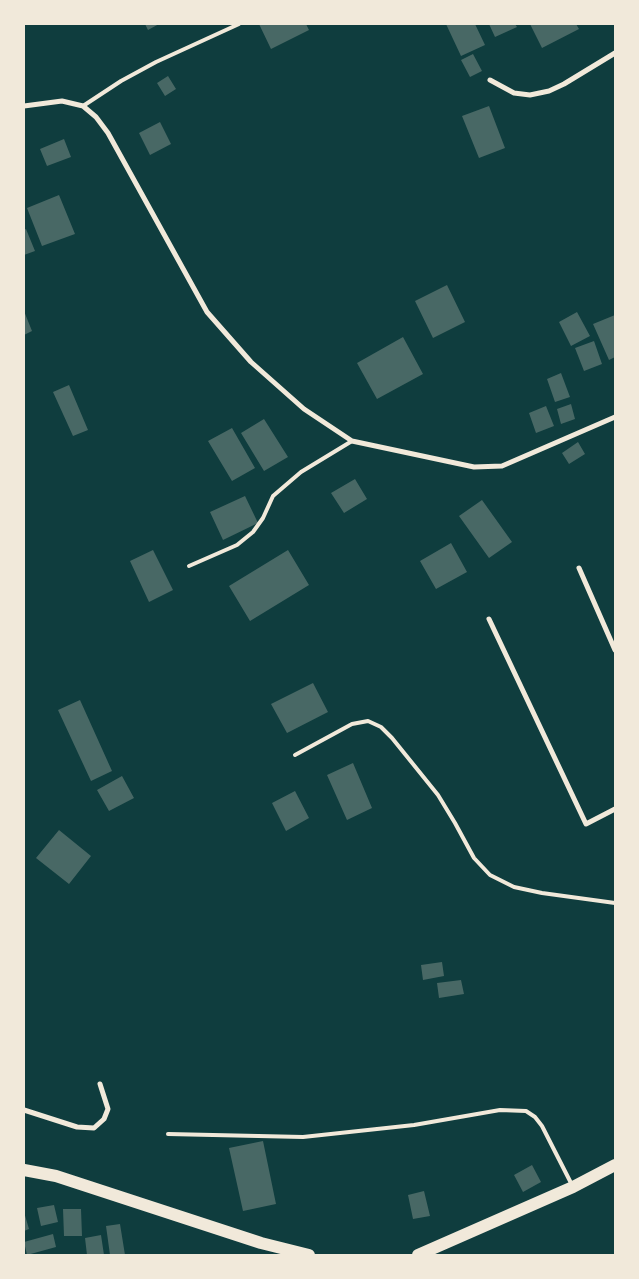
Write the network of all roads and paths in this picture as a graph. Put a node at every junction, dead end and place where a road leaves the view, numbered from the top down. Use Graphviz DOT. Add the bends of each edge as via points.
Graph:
graph roads {
  1 [pos="239,24"];
  2 [pos="615,53"];
  3 [pos="490,80"];
  4 [pos="24,106"];
  5 [pos="83,106"];
  6 [pos="615,417"];
  7 [pos="352,441"];
  8 [pos="189,566"];
  9 [pos="580,568"];
  10 [pos="489,619"];
  11 [pos="615,650"];
  12 [pos="295,755"];
  13 [pos="615,808"];
  14 [pos="615,903"];
  15 [pos="100,1084"];
  16 [pos="24,1110"];
  17 [pos="168,1134"];
  18 [pos="615,1165"];
  19 [pos="24,1170"];
  20 [pos="573,1187"];
  21 [pos="309,1255"];
  22 [pos="418,1255"];
  1 -- 5 [label="lane" via="156,62"];
  2 -- 3 [label="street" via="550,91 530,95 514,93"];
  4 -- 5 [label="street" via="62,101"];
  5 -- 7 [label="street" via="108,134 207,312 251,362 304,408"];
  6 -- 7 [label="street" via="502,466 474,467"];
  7 -- 8 [label="lane" via="301,472 273,496 253,532 237,545"];
  9 -- 11 [label="street"];
  10 -- 13 [label="street" via="586,824"];
  12 -- 14 [label="lane" via="352,724 368,721 381,727 438,795 474,858 490,875 514,887"];
  15 -- 16 [label="street" via="108,1109 104,1119 94,1128 77,1127"];
  17 -- 20 [label="lane" via="302,1137 414,1125 500,1110 526,1111 542,1126"];
  18 -- 20 [label="main road"];
  19 -- 21 [label="main road" via="56,1176 261,1244"];
  20 -- 22 [label="main road"];
}
